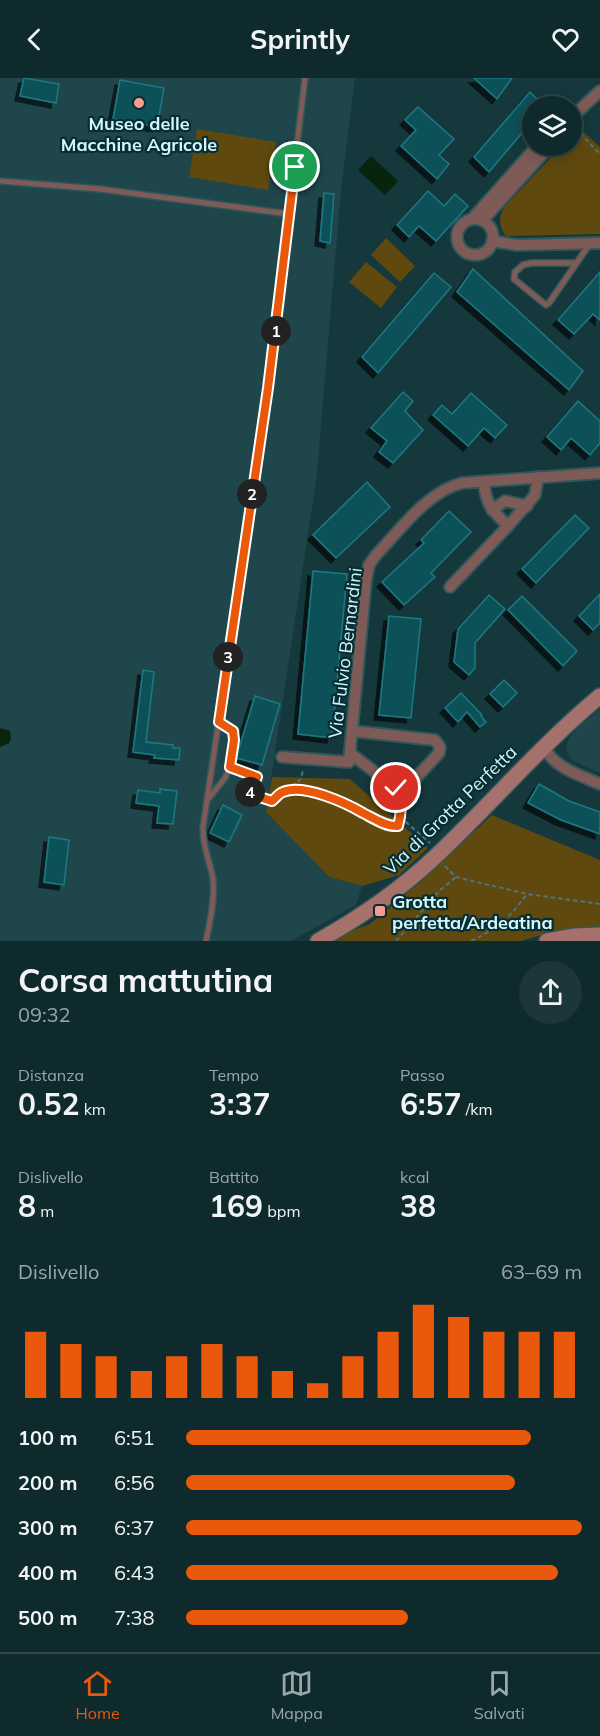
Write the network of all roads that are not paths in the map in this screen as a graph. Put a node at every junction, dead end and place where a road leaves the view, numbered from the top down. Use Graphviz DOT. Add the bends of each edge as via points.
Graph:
graph roads {
  1 [pos="305,78"];
  2 [pos="600,91"];
  3 [pos="582,108"];
  4 [pos="529,156"];
  5 [pos="540,156"];
  6 [pos="0,180"];
  7 [pos="503,191"];
  8 [pos="289,214"];
  9 [pos="478,219"];
  10 [pos="492,241"];
  11 [pos="595,243"];
  12 [pos="576,263"];
  13 [pos="600,473"];
  14 [pos="538,477"];
  15 [pos="484,482"];
  16 [pos="527,506"];
  17 [pos="492,510"];
  18 [pos="508,526"];
  19 [pos="450,587"];
  20 [pos="600,696"];
  21 [pos="219,722"];
  22 [pos="352,731"];
  23 [pos="544,747"];
  24 [pos="350,753"];
  25 [pos="282,757"];
  26 [pos="230,767"];
  27 [pos="257,777"];
  28 [pos="600,784"];
  29 [pos="207,799"];
  30 [pos="600,934"];
  31 [pos="206,941"];
  32 [pos="318,941"];
  33 [pos="547,941"];
  1 -- 8 [label="lane"];
  2 -- 3 [label="street"];
  4 -- 7 [label="street"];
  5 -- 7 [label="street"];
  6 -- 8 [label="lane"];
  7 -- 9 [label="street"];
  8 -- 21 [label="lane"];
  9 -- 10 [label="street" via="491,228"];
  9 -- 10 [label="street" via="467,220 459,227 456,239 461,250 478,255"];
  10 -- 11 [label="street"];
  11 -- 12 [label="lane"];
  12 -- 12 [label="lane" via="546,305 514,279 523,265"];
  13 -- 14 [label="street, Via Fulvio Bernardini"];
  14 -- 15 [label="street, Via Fulvio Bernardini"];
  14 -- 16 [label="street" via="535,495"];
  15 -- 17 [label="street" via="485,499"];
  15 -- 22 [label="street, Via Fulvio Bernardini" via="453,485 432,497 369,565"];
  16 -- 17 [label="street" via="505,501"];
  16 -- 18 [label="street"];
  17 -- 18 [label="street"];
  18 -- 19 [label="street"];
  20 -- 23 [label="main road, Via di Grotta Perfetta"];
  21 -- 26 [label="lane" via="233,731"];
  21 -- 29 [label="lane"];
  22 -- 24 [label="street, Via Fulvio Bernardini"];
  22 -- 24 [label="street" via="435,740 440,747 439,753 402,793"];
  23 -- 28 [label="street" via="559,765"];
  23 -- 32 [label="main road, Via di Grotta Perfetta" via="438,854 379,903"];
  24 -- 25 [label="street, Via Fulvio Bernardini" via="349,762"];
  26 -- 27 [label="lane"];
  26 -- 29 [label="lane"];
  29 -- 31 [label="lane" via="203,837 213,892"];
  30 -- 33 [label="main road"];
}
